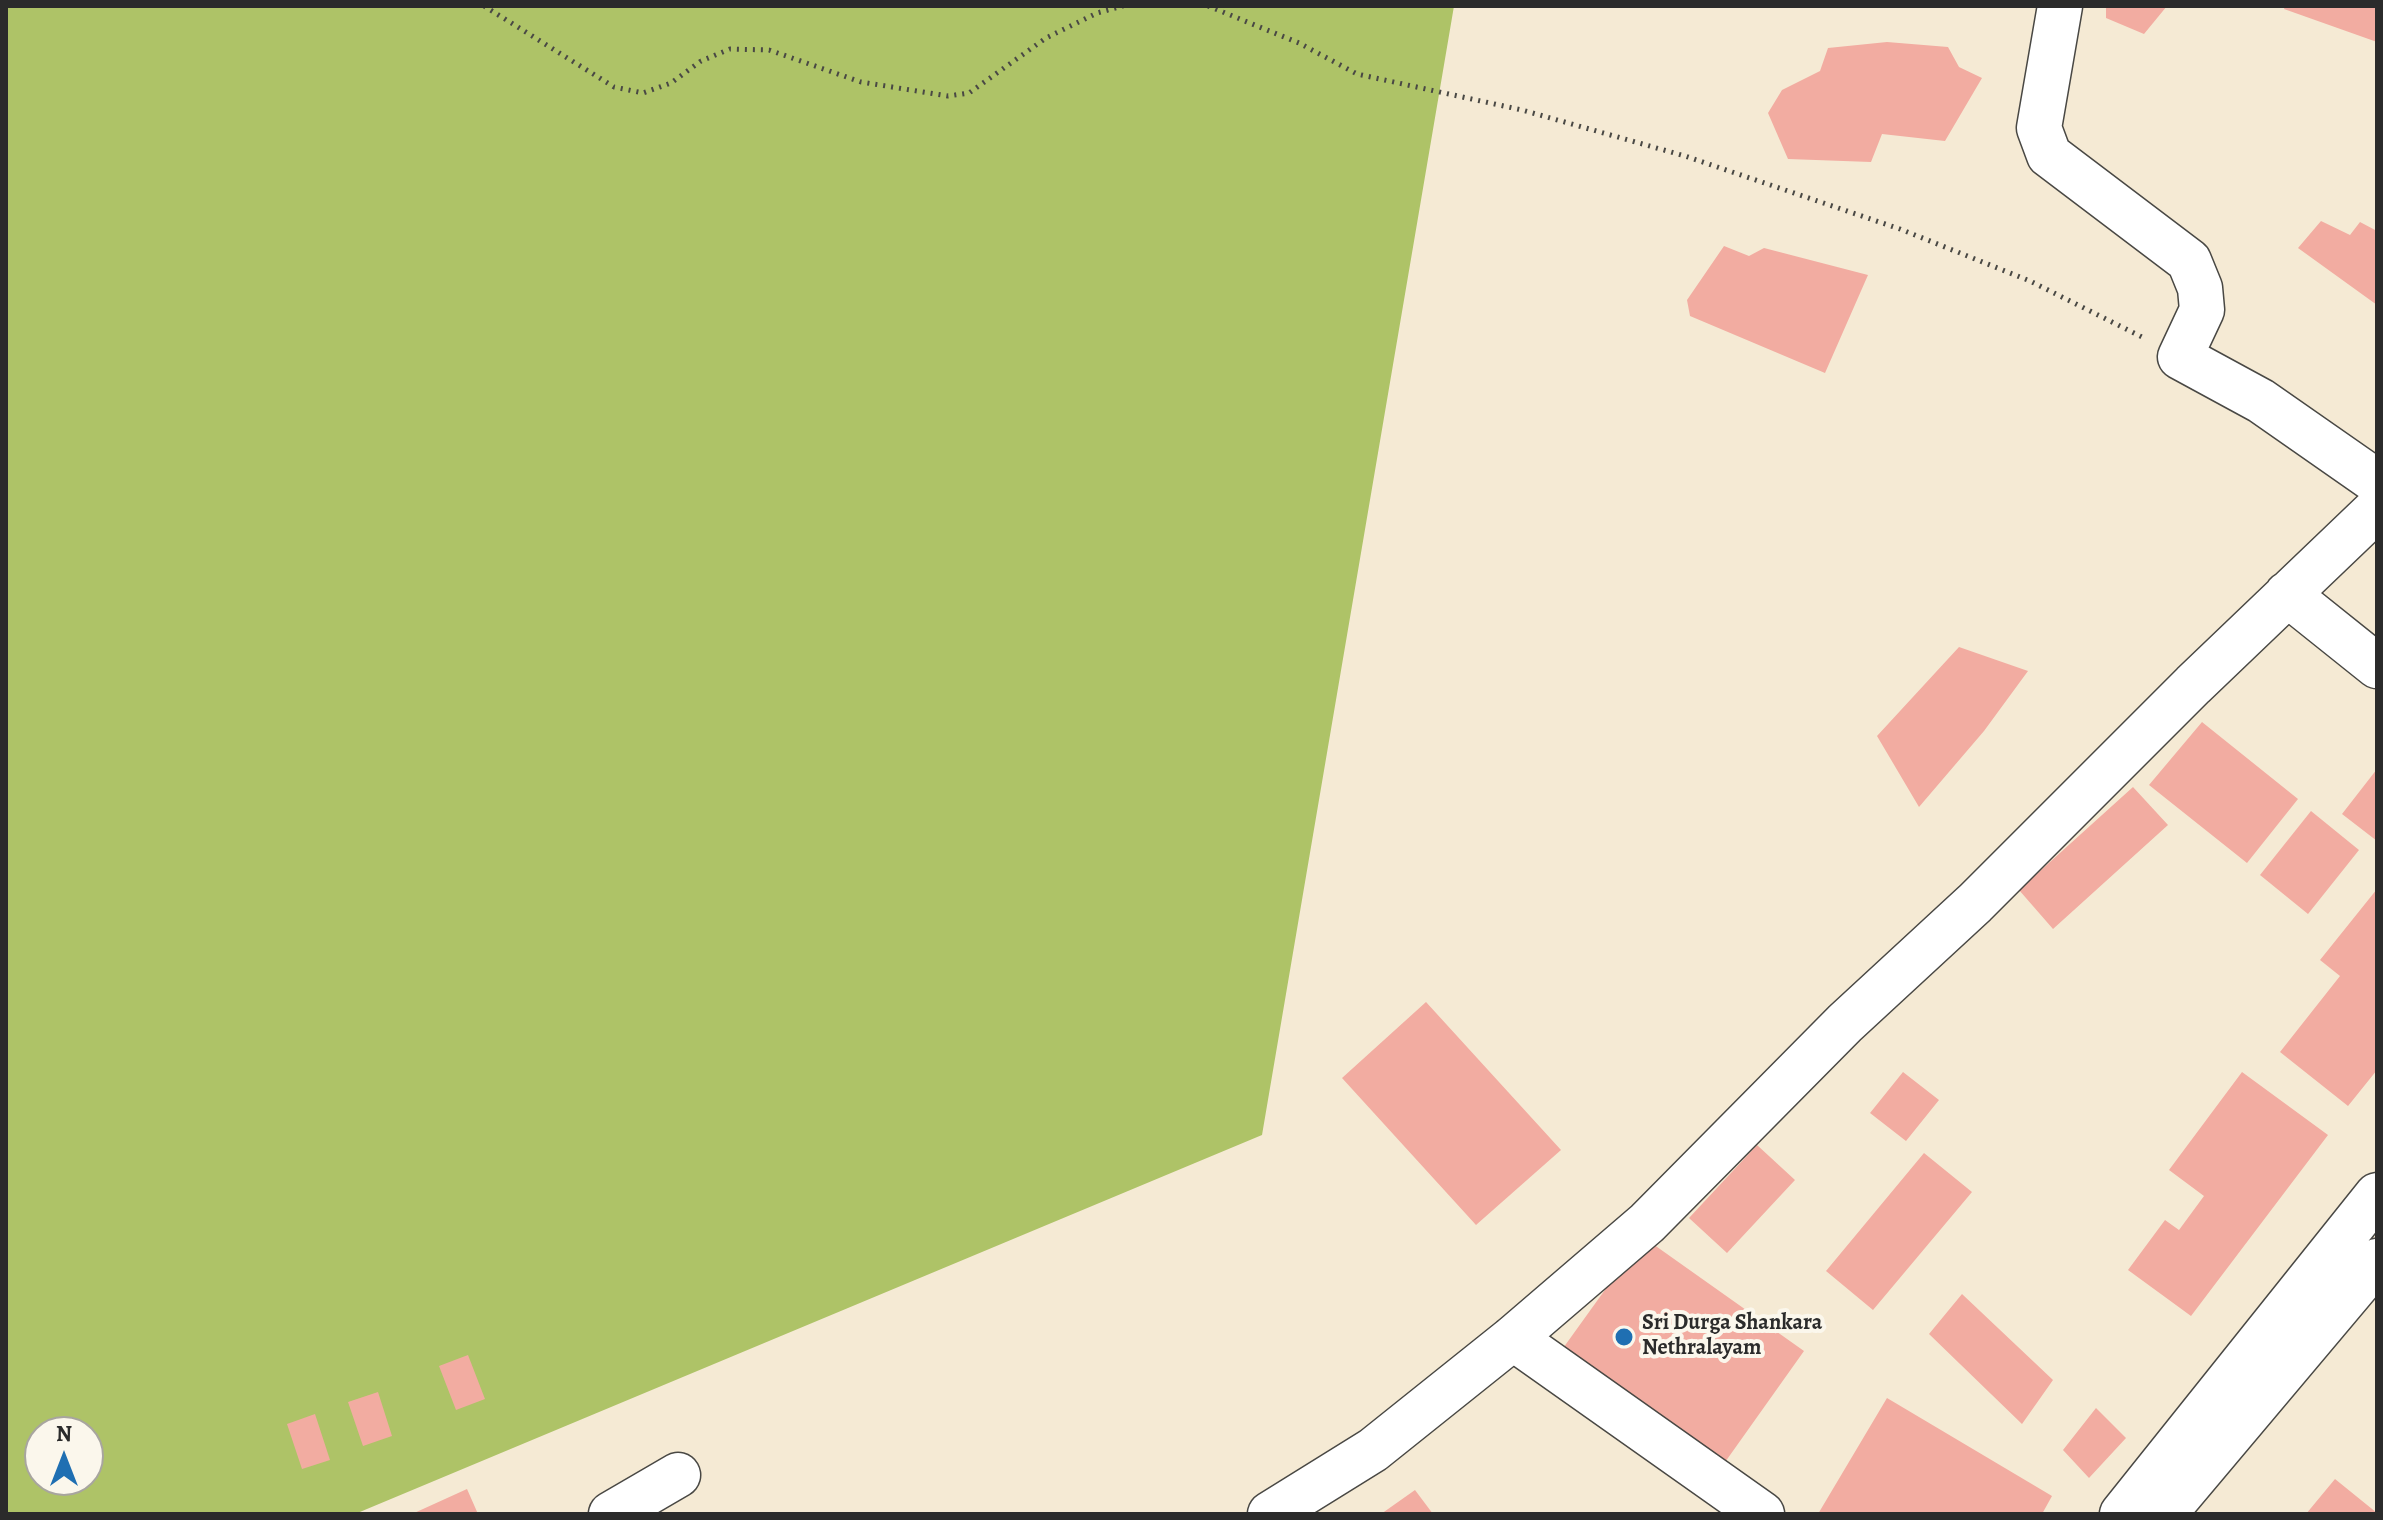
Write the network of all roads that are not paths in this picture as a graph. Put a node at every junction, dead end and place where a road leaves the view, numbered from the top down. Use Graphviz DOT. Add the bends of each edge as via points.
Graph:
graph roads {
  1 [pos="2060,6"];
  2 [pos="2377,482"];
  3 [pos="2377,509"];
  4 [pos="2287,594"];
  5 [pos="2377,666"];
  6 [pos="2377,1195"];
  7 [pos="2377,1261"];
  8 [pos="1513,1338"];
  9 [pos="678,1475"];
  10 [pos="611,1514"];
  11 [pos="1270,1514"];
  12 [pos="1762,1514"];
  13 [pos="2122,1514"];
  14 [pos="2164,1514"];
  1 -- 2 [label="main road" via="2039,128 2049,155 2189,261 2202,310 2180,357 2261,401"];
  3 -- 4 [label="main road"];
  4 -- 5 [label="main road"];
  4 -- 8 [label="main road" via="1647,1223"];
  6 -- 13 [label="main road"];
  7 -- 14 [label="main road"];
  8 -- 11 [label="main road" via="1373,1450"];
  8 -- 12 [label="main road"];
  9 -- 10 [label="main road"];
}
